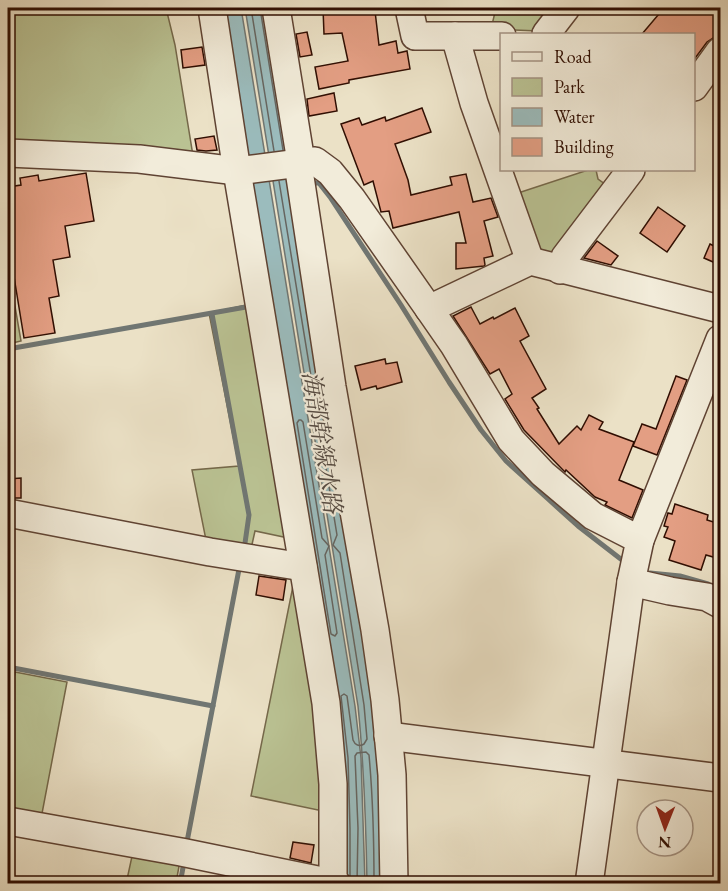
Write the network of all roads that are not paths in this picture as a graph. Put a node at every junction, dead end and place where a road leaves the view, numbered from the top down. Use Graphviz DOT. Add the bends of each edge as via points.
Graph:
graph roads {
  1 [pos="212,8"];
  2 [pos="276,8"];
  3 [pos="409,8"];
  4 [pos="566,8"];
  5 [pos="547,33"];
  6 [pos="455,36"];
  7 [pos="500,36"];
  8 [pos="720,51"];
  9 [pos="695,84"];
  10 [pos="8,153"];
  11 [pos="301,162"];
  12 [pos="241,170"];
  13 [pos="630,171"];
  14 [pos="530,261"];
  15 [pos="560,270"];
  16 [pos="429,309"];
  17 [pos="720,309"];
  18 [pos="720,339"];
  19 [pos="8,513"];
  20 [pos="640,540"];
  21 [pos="303,567"];
  22 [pos="631,582"];
  23 [pos="720,604"];
  24 [pos="388,736"];
  25 [pos="606,763"];
  26 [pos="720,778"];
  27 [pos="8,822"];
  28 [pos="335,883"];
  29 [pos="394,884"];
  30 [pos="589,884"];
  1 -- 12 [label="street"];
  2 -- 11 [label="street"];
  3 -- 6 [label="street" via="415,36"];
  4 -- 5 [label="street"];
  6 -- 7 [label="street"];
  6 -- 14 [label="street" via="474,103"];
  8 -- 9 [label="street"];
  10 -- 12 [label="street" via="139,159"];
  11 -- 12 [label="street"];
  11 -- 16 [label="street" via="315,161 330,172"];
  11 -- 24 [label="street" via="323,329 375,630"];
  12 -- 21 [label="street"];
  13 -- 15 [label="street" via="565,257"];
  14 -- 15 [label="street"];
  14 -- 16 [label="street"];
  15 -- 17 [label="street"];
  16 -- 20 [label="street" via="511,440 543,474 593,516"];
  18 -- 20 [label="street"];
  19 -- 21 [label="street"];
  20 -- 22 [label="street"];
  21 -- 28 [label="street" via="326,703"];
  22 -- 23 [label="street" via="706,597"];
  22 -- 25 [label="street"];
  24 -- 25 [label="street"];
  24 -- 29 [label="street"];
  25 -- 26 [label="street"];
  25 -- 30 [label="street"];
  27 -- 28 [label="street"];
}
